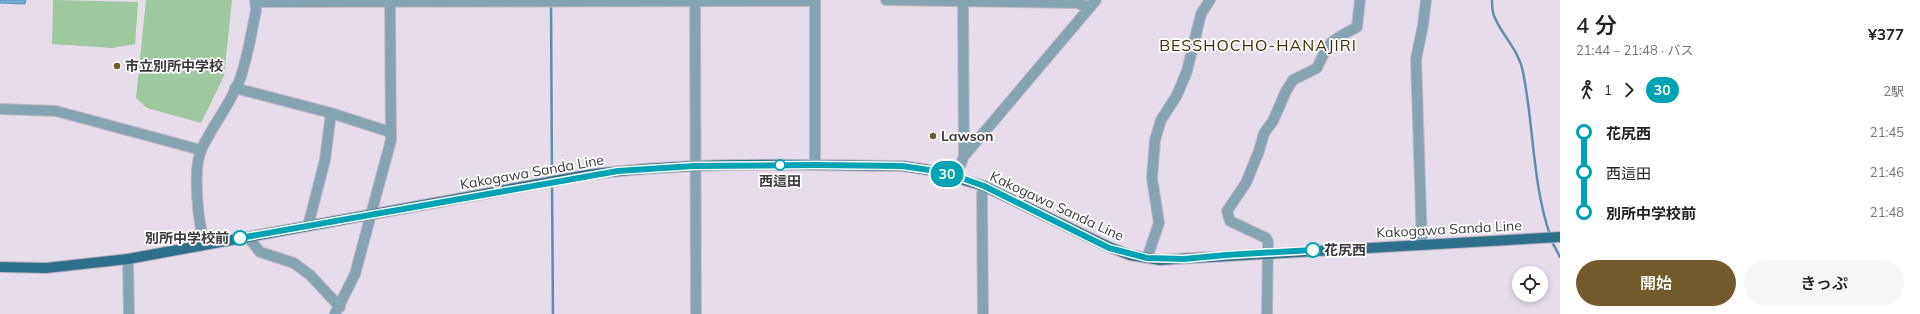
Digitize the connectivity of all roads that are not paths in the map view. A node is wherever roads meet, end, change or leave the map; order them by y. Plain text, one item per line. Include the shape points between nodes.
1 (695, 0) edge
2 (886, 0) edge
3 (1210, 0) edge
4 (1360, 0) edge
5 (1426, 0) edge
6 (256, 1) edge
7 (390, 1) edge
8 (815, 1) edge
9 (962, 1) edge
10 (1093, 3) edge
11 (235, 88) junction
12 (0, 108) edge
13 (331, 113) junction
14 (390, 132) junction
15 (201, 150) junction
16 (964, 156) junction
17 (815, 165) junction
18 (694, 166) junction
19 (956, 176) junction
20 (984, 186) junction
21 (370, 215) junction
22 (308, 226) junction
23 (1560, 236) edge
24 (248, 237) junction
25 (205, 244) junction
26 (1422, 245) junction
27 (1268, 252) junction
28 (1147, 258) junction
29 (128, 259) junction
30 (0, 267) edge
31 (337, 310) edge
32 (129, 314) edge
33 (696, 314) edge
34 (983, 314) edge
35 (1267, 314) edge

1 - 7 street
1 - 8 street
1 - 18 street
2 - 9 street
3 - 28 street via 1201,14 1187,71 1177,95 1161,120 1155,140 1152,178 1158,223
4 - 27 street via 1357,27 1333,40 1326,47 1317,68 1293,80 1286,91 1273,121 1264,133 1246,183 1227,211 1230,221 1266,238
5 - 26 street via 1416,58
6 - 7 street
6 - 11 street via 256,11 240,78
7 - 14 street
8 - 17 street
9 - 10 street
9 - 16 street
10 - 16 street
11 - 13 street
11 - 15 street
12 - 15 street via 56,111
13 - 14 street
13 - 22 street via 325,160
14 - 21 street
15 - 25 street via 197,170 198,205 200,230
16 - 19 street
17 - 18 main road, Kakogawa Sanda Line
17 - 19 main road, Kakogawa Sanda Line via 902,166
18 - 21 main road, Kakogawa Sanda Line via 646,168 587,175
18 - 33 street
19 - 20 main road, Kakogawa Sanda Line
20 - 28 main road, Kakogawa Sanda Line via 1109,248
20 - 34 street
21 - 22 main road, Kakogawa Sanda Line
21 - 31 street via 355,274
22 - 24 main road, Kakogawa Sanda Line
23 - 26 main road, Kakogawa Sanda Line
24 - 25 main road, Kakogawa Sanda Line
24 - 31 street via 260,252 294,263 310,275
25 - 29 main road, Kakogawa Sanda Line
26 - 27 main road, Kakogawa Sanda Line
27 - 28 main road, Kakogawa Sanda Line via 1184,259
27 - 35 street
29 - 30 main road, Kakogawa Sanda Line via 46,268
29 - 32 street

